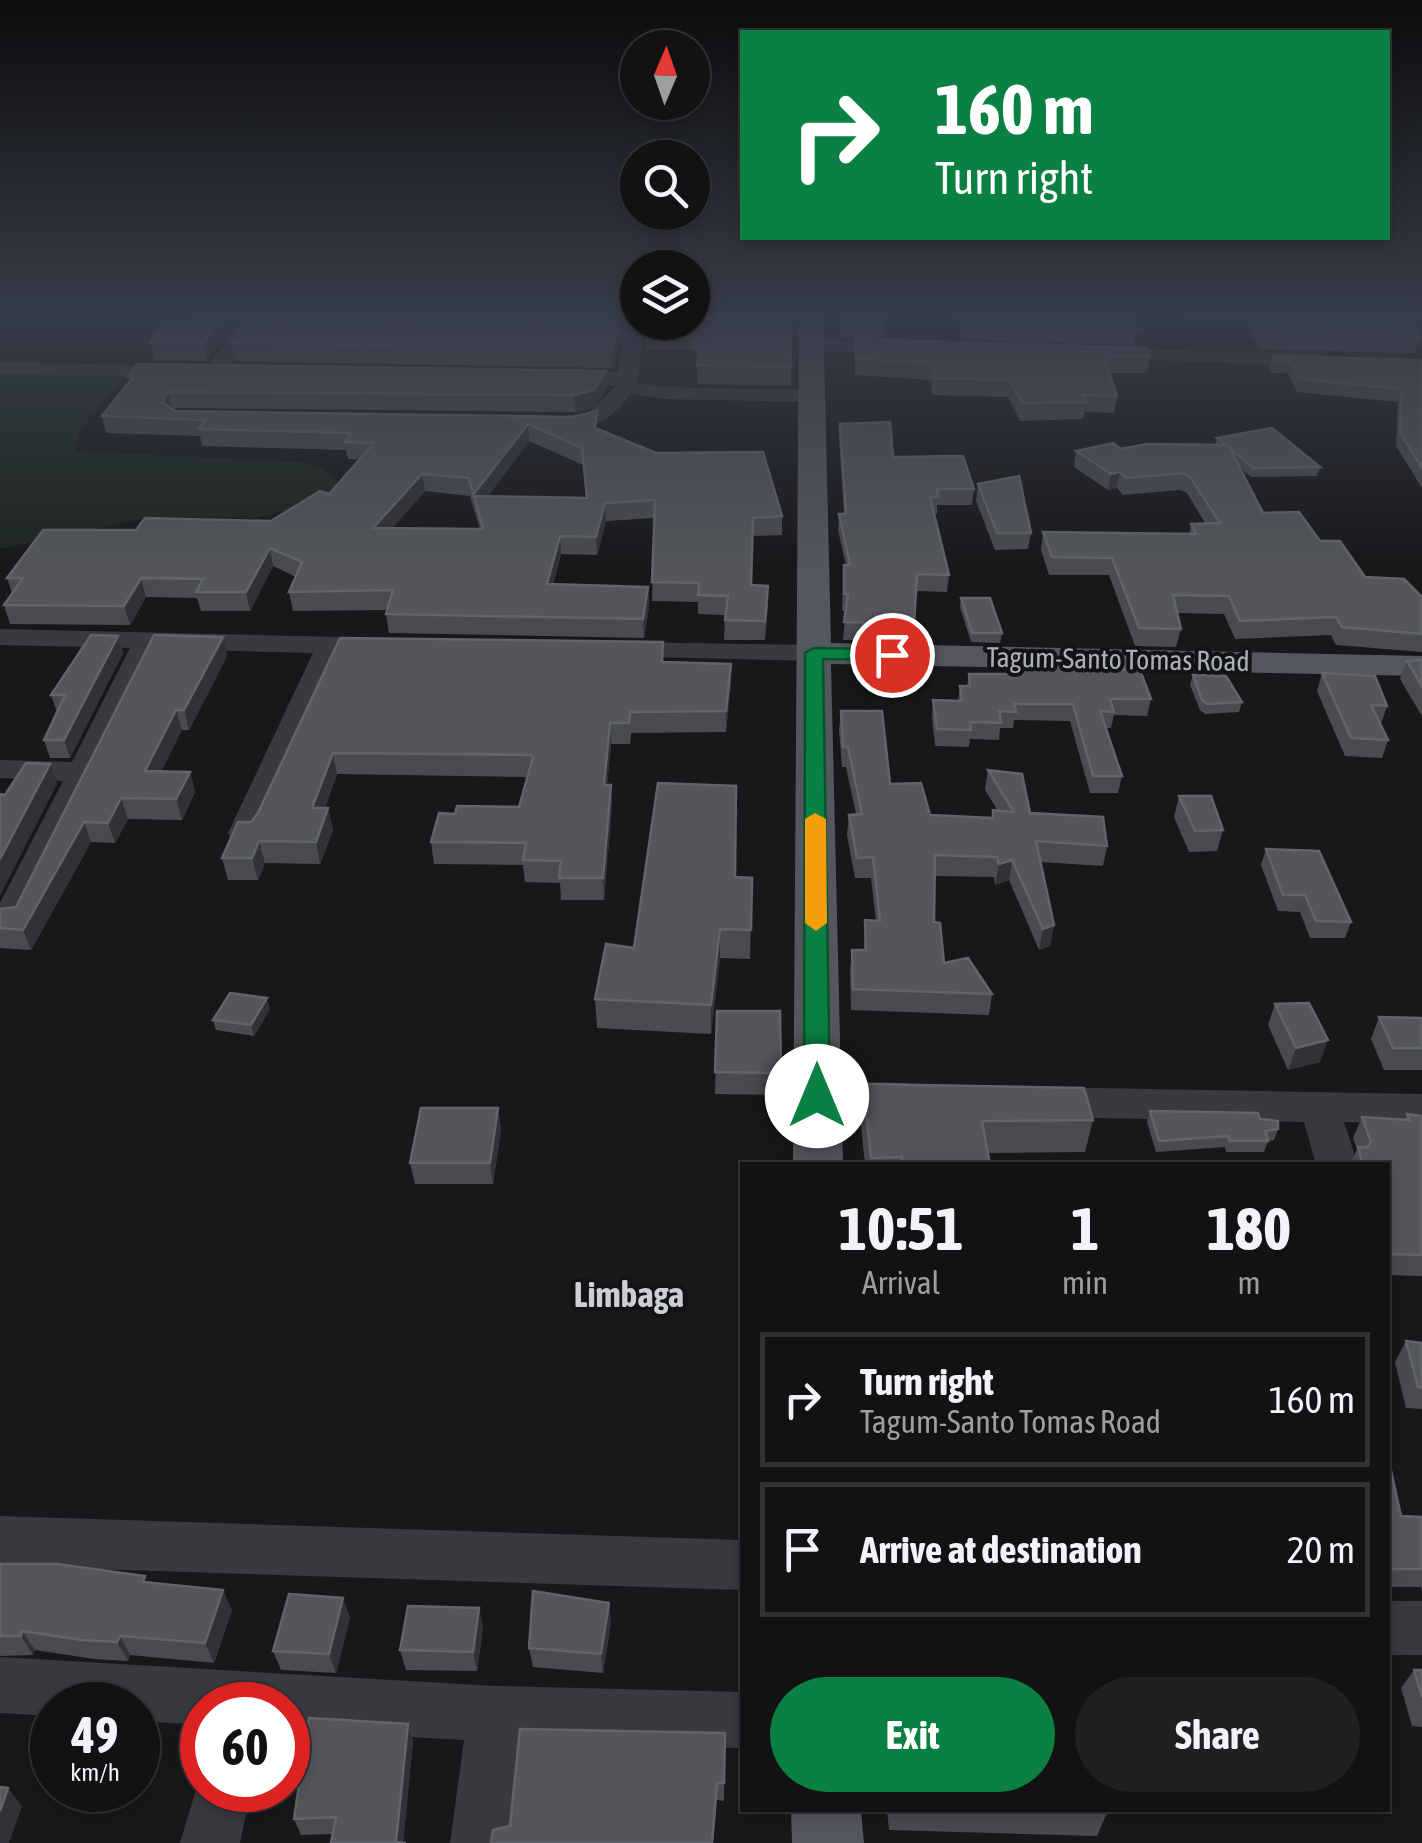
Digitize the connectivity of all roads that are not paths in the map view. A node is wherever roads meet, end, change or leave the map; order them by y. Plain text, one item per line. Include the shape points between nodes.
1 (617, 397) edge
2 (812, 397) edge
3 (522, 422) edge
4 (0, 637) edge
5 (148, 640) junction
6 (331, 645) junction
7 (406, 646) edge
8 (590, 649) edge
9 (814, 653) junction
10 (1422, 666) edge
11 (0, 769) edge
12 (82, 772) junction
13 (244, 833) edge
14 (11, 916) edge
15 (817, 1096) junction
16 (952, 1099) edge
17 (1010, 1101) edge
18 (1320, 1109) junction
19 (1422, 1109) edge
20 (818, 1162) edge
21 (1336, 1162) edge
22 (0, 1541) edge
23 (740, 1565) edge
24 (1390, 1628) edge
25 (1422, 1628) edge
26 (0, 1685) edge
27 (180, 1698) edge
28 (310, 1705) edge
29 (495, 1714) junction
30 (740, 1720) edge
31 (217, 1812) edge
32 (826, 1812) edge
33 (210, 1843) edge
34 (480, 1843) edge
35 (828, 1843) edge

1 - 3 street via 591,420
2 - 9 main road
4 - 5 street
5 - 6 street
5 - 12 street
6 - 7 street
6 - 13 street
8 - 9 street
9 - 10 main road, Tagum-Santo Tomas Road
9 - 15 main road
11 - 12 street
12 - 14 street
15 - 16 street
15 - 20 main road
17 - 18 street
18 - 19 street
18 - 21 street
22 - 23 street
24 - 25 street
26 - 27 street
28 - 29 street
29 - 30 street
29 - 34 street
31 - 33 street
32 - 35 main road

